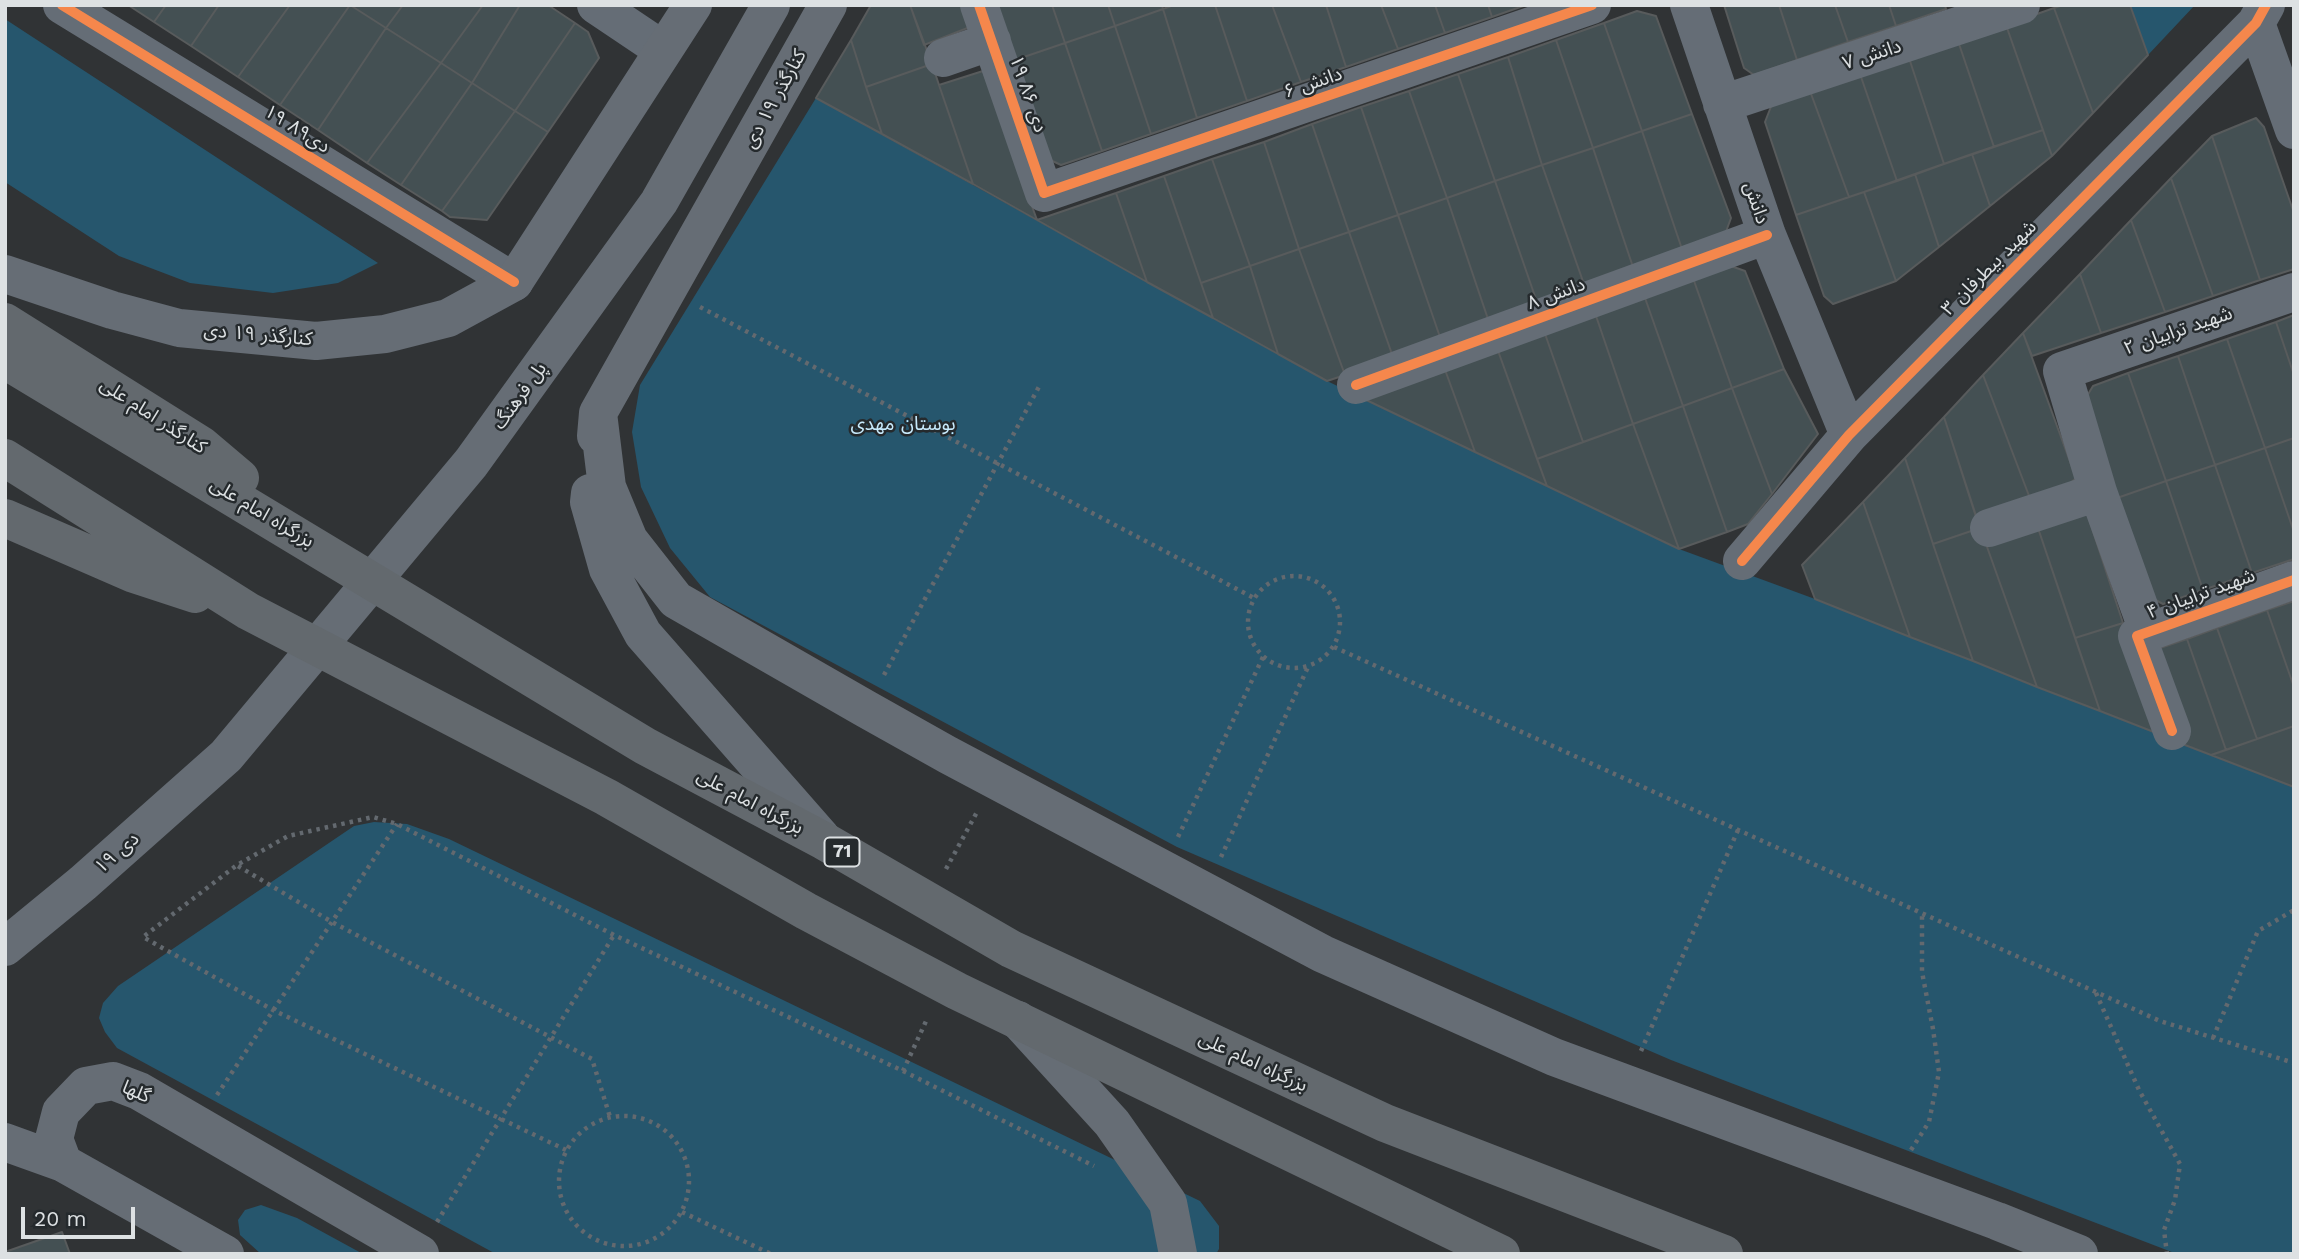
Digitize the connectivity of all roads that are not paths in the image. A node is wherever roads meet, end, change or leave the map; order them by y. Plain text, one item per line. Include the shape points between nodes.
1 (62, 5) edge
2 (596, 5) edge
3 (693, 5) edge
4 (771, 5) edge
5 (828, 5) edge
6 (979, 5) edge
7 (1592, 5) edge
8 (1689, 5) edge
9 (2021, 5) edge
10 (2261, 14) edge
11 (992, 41) junction
12 (663, 50) junction
13 (943, 58) dead end
14 (1722, 104) junction
15 (2294, 130) edge
16 (1044, 193) joint
17 (1767, 235) junction
18 (5, 274) edge
19 (514, 282) junction
20 (2294, 292) edge
21 (5, 322) edge
22 (5, 360) edge
23 (1356, 386) dead end
24 (598, 413) junction
25 (1849, 435) junction
26 (5, 458) edge
27 (2098, 492) junction
28 (5, 518) edge
29 (1989, 528) dead end
30 (324, 550) junction
31 (1742, 561) dead end
32 (2294, 580) edge
33 (248, 611) junction
34 (2148, 631) junction
35 (2172, 731) dead end
36 (226, 756) joint
37 (824, 841) junction
38 (5, 947) edge
39 (1018, 1020) junction
40 (5, 1142) edge
41 (63, 1163) junction
42 (419, 1253) edge
43 (225, 1254) edge
44 (1178, 1254) edge
45 (1501, 1254) edge
46 (1724, 1254) edge
47 (2079, 1254) edge

1 - 19 street, ۱۹ دی۸۹
2 - 12 street
3 - 12 main road, کنارگذر ۱۹ دی
4 - 36 main road, پل فرهنگ via 659,202 471,463
5 - 24 main road, کنارگذر ۱۹ دی
6 - 11 street, ۱۹ دی ۸۶
7 - 16 street, ۶ دانش
8 - 14 street, دانش
9 - 14 street, دانش ۷
10 - 15 street
10 - 25 street, شهید بیطرفان ۳
11 - 13 street
11 - 16 street, ۱۹ دی ۸۶
12 - 19 main road, کنارگذر ۱۹ دی
14 - 17 street, دانش
17 - 23 street, دانش ۸
17 - 25 street, دانش
18 - 19 main road, کنارگذر ۱۹ دی via 178,328 316,341 386,334 448,318
20 - 27 street, شهید ترابیان ۲ via 2062,371
21 - 30 highway, کنارگذر امام علی via 201,445
22 - 30 highway, بزرگراه امام علی / 71
24 - 37 main road via 589,502 608,569 643,634
24 - 47 main road via 607,487 629,540 676,600 866,709 1323,954 1553,1057
25 - 31 street, شهید بیطرفان ۳
26 - 33 highway
27 - 29 street
27 - 34 street
28 - 33 highway via 134,574
30 - 37 highway, بزرگراه امام علی / 71 via 645,746
32 - 34 street, شهید ترابیان ۴
33 - 39 highway via 606,797 806,911
34 - 35 street, شهید ترابیان ۴ via 2137,636
36 - 38 main road, ۱۹ دی
37 - 46 highway, بزرگراه امام علی / 71 via 1011,948 1385,1123
39 - 44 main road via 1112,1123 1168,1203
39 - 45 highway
40 - 41 main road
41 - 42 main road, گلها via 54,1139 61,1112 86,1086 113,1082 139,1091
41 - 43 main road

